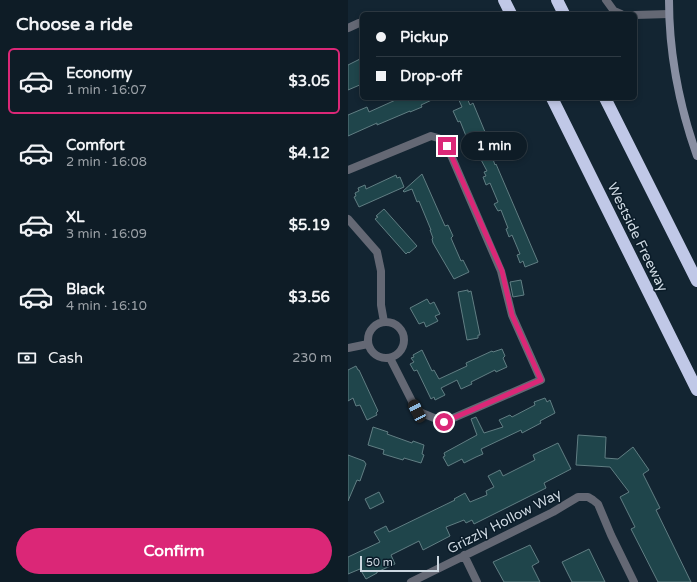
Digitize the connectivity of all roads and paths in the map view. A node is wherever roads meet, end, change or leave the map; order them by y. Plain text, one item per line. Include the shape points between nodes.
1 (504, 0) edge
2 (556, 0) edge
3 (606, 0) edge
4 (669, 0) edge
5 (510, 12) edge
6 (563, 12) edge
7 (616, 12) edge
8 (669, 14) junction
9 (637, 15) edge
10 (359, 23) dead end
11 (348, 28) edge
12 (553, 100) edge
13 (606, 100) edge
14 (697, 156) edge
15 (348, 170) edge
16 (348, 219) edge
17 (697, 282) edge
18 (384, 322) junction
19 (368, 344) junction
20 (348, 348) edge
21 (390, 358) junction
22 (697, 390) edge
23 (464, 556) junction
24 (411, 582) edge
25 (477, 582) edge
26 (634, 582) edge

1 - 5 highway
2 - 6 highway
3 - 7 street
4 - 8 street
8 - 9 street
8 - 14 street via 676,84
10 - 11 street
12 - 22 highway, Westside Freeway
13 - 17 highway
15 - 21 street via 431,136 438,138 447,146 502,271 512,315 541,380 444,422 417,411
16 - 18 street via 377,252 381,271
18 - 19 street via 369,332
18 - 21 street via 400,329 404,340 400,351
19 - 20 street
19 - 21 street via 374,354
23 - 24 street, Grizzly Hollow Way
23 - 25 street
23 - 26 street, Grizzly Hollow Way via 578,497 588,497 598,504

